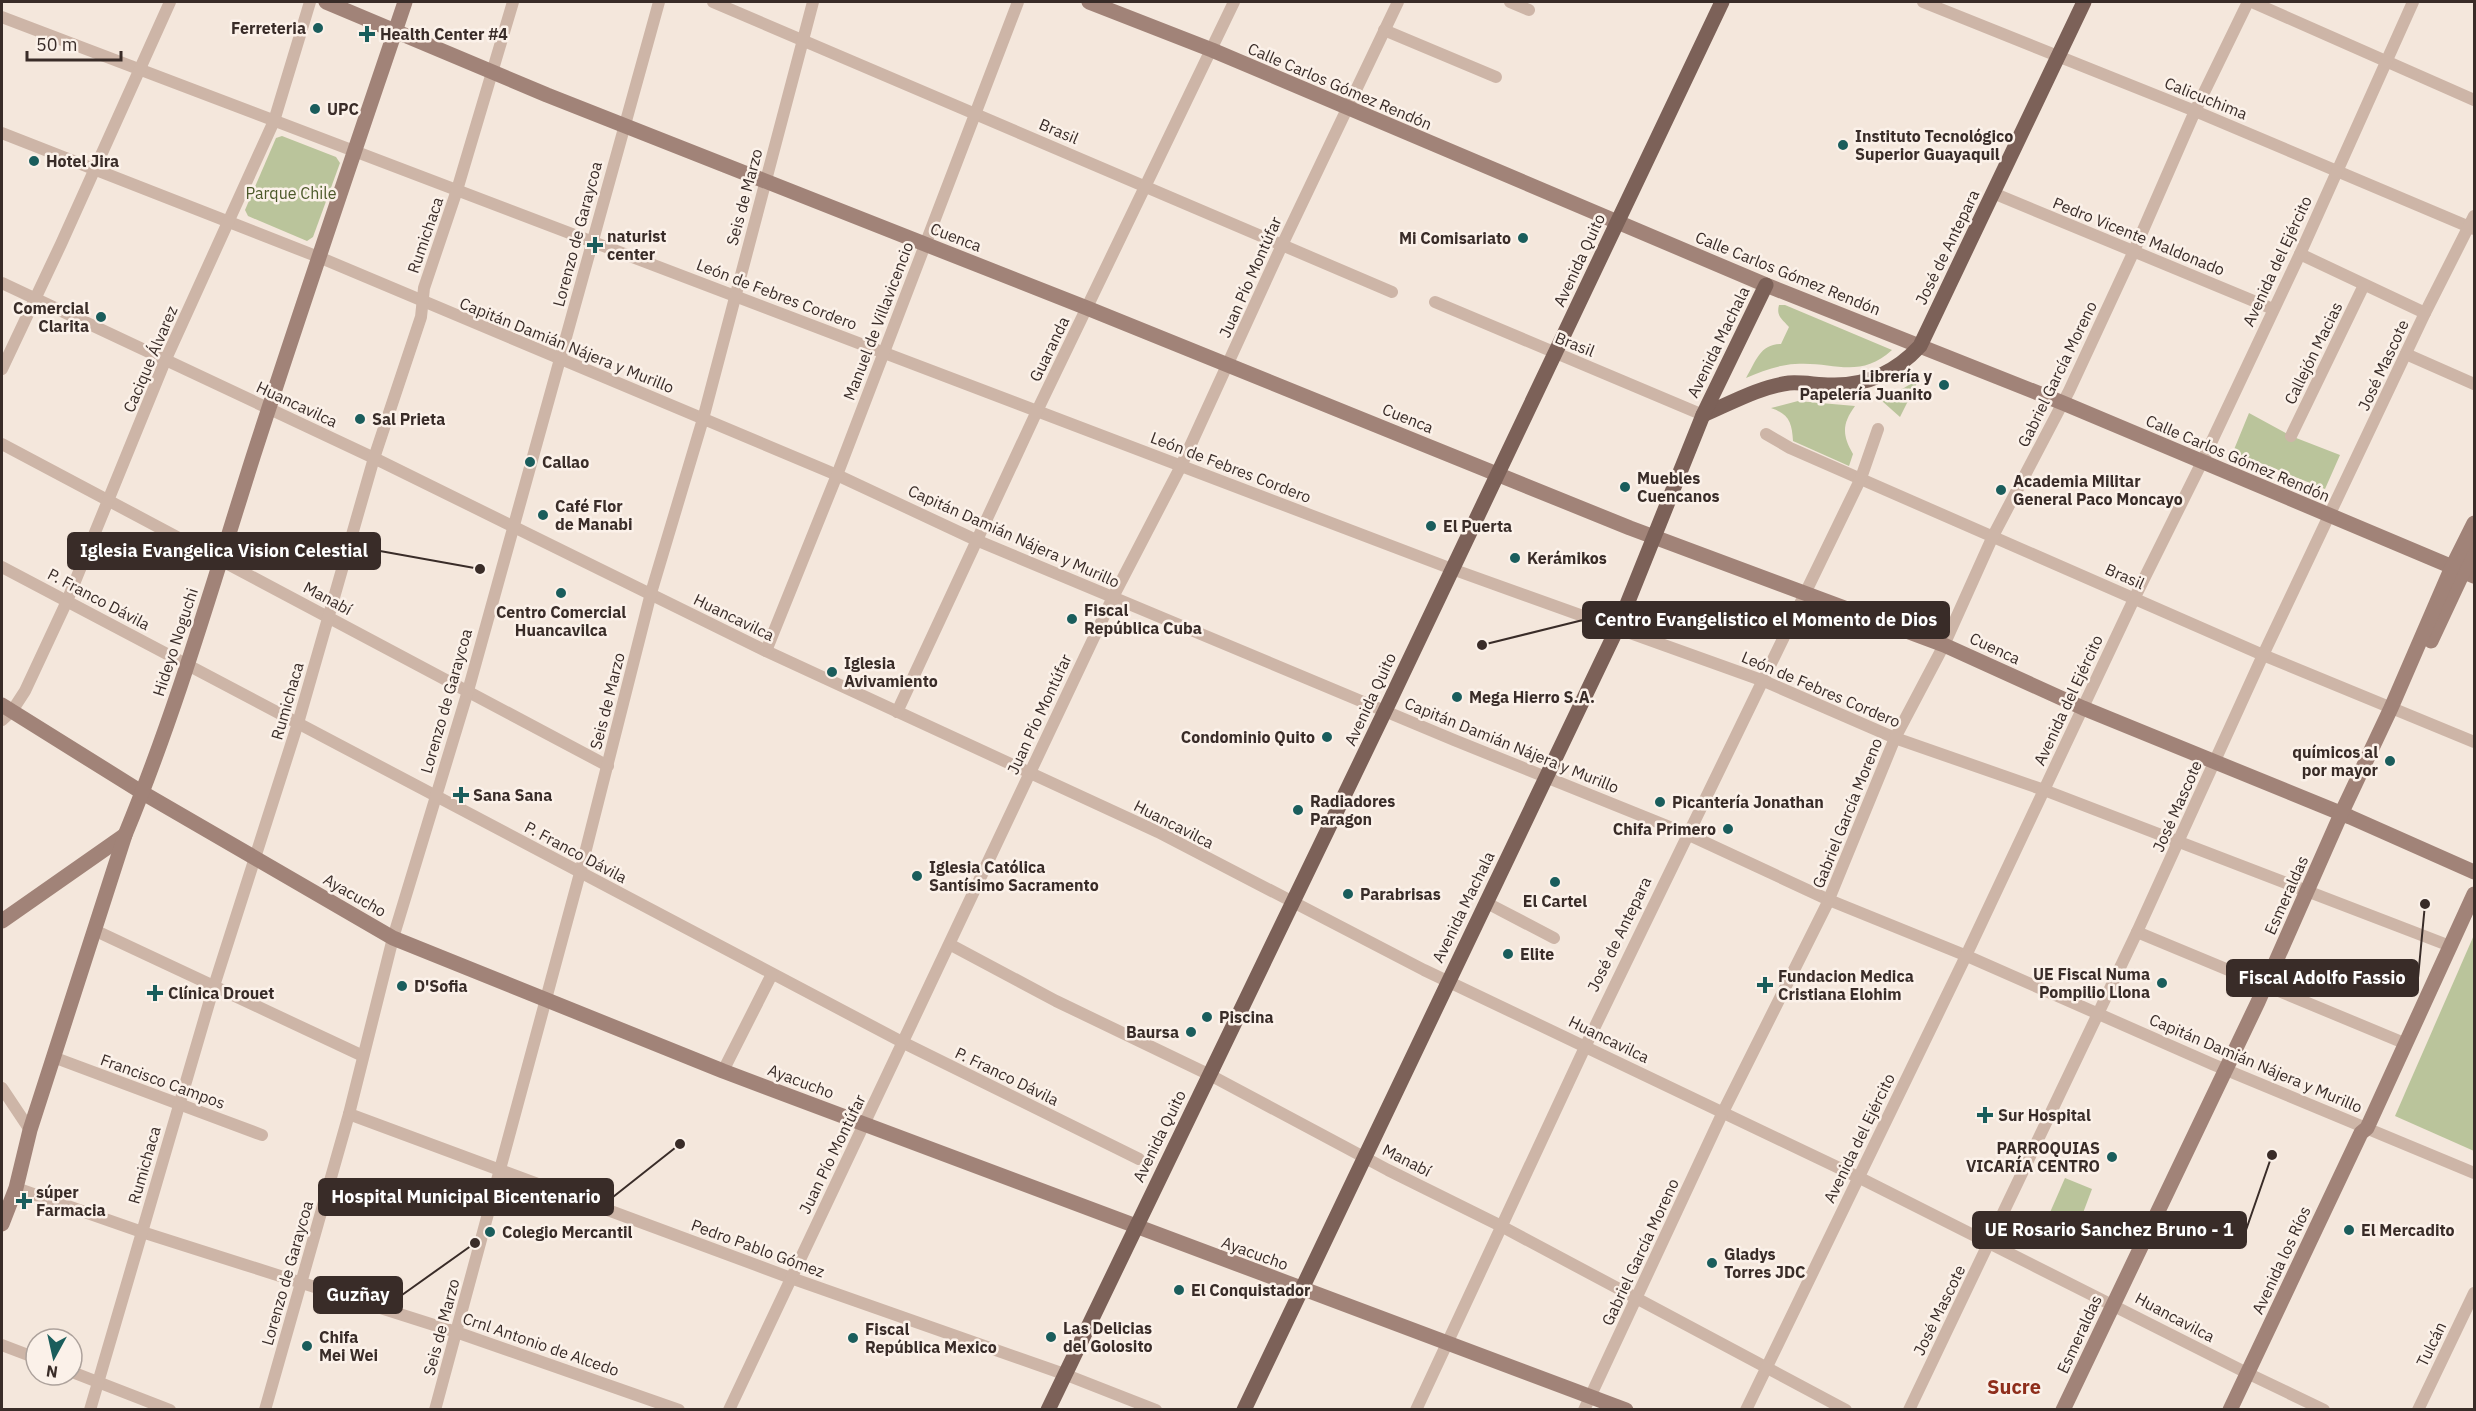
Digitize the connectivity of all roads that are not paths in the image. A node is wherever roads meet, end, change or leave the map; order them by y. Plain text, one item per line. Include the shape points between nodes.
1 (170, 2) edge
2 (310, 2) edge
3 (326, 2) edge
4 (405, 2) edge
5 (513, 2) edge
6 (659, 2) edge
7 (713, 2) edge
8 (813, 2) edge
9 (1018, 2) edge
10 (1089, 2) edge
11 (1234, 2) edge
12 (1398, 2) edge
13 (1510, 2) edge
14 (1722, 2) edge
15 (1923, 2) edge
16 (2085, 2) edge
17 (2250, 2) edge
18 (2413, 2) edge
19 (1529, 10) dead end
20 (2, 17) edge
21 (395, 30) junction
22 (1384, 30) junction
23 (803, 40) junction
24 (1212, 50) junction
25 (2058, 57) junction
26 (2385, 59) junction
27 (140, 69) junction
28 (491, 71) junction
29 (1496, 77) dead end
30 (2475, 100) edge
31 (1348, 108) junction
32 (2195, 111) junction
33 (975, 113) junction
34 (274, 121) junction
35 (624, 124) junction
36 (2, 133) edge
37 (355, 152) junction
38 (93, 170) junction
39 (2336, 171) junction
40 (766, 180) junction
41 (1145, 185) junction
42 (457, 190) junction
43 (1993, 194) junction
44 (230, 222) junction
45 (1616, 222) junction
46 (2473, 224) edge
47 (592, 242) junction
48 (1283, 243) junction
49 (924, 244) junction
50 (2133, 253) junction
51 (2300, 254) junction
52 (321, 258) junction
53 (2, 283) edge
54 (1766, 285) junction
55 (2364, 285) junction
56 (1392, 292) dead end
57 (734, 296) junction
58 (35, 298) junction
59 (1435, 302) dead end
60 (423, 303) junction
61 (1087, 308) junction
62 (2273, 309) junction
63 (2425, 313) junction
64 (1920, 346) junction
65 (882, 352) junction
66 (1553, 354) junction
67 (2406, 354) junction
68 (561, 359) junction
69 (165, 361) junction
70 (1229, 365) junction
71 (2, 369) edge
72 (2475, 384) edge
73 (2063, 403) junction
74 (268, 409) junction
75 (1037, 411) junction
76 (1703, 415) junction
77 (703, 419) junction
78 (1878, 429) dead end
79 (1766, 434) dead end
80 (2291, 436) dead end
81 (2, 444) edge
82 (374, 458) junction
83 (2202, 462) junction
84 (1181, 466) junction
85 (1497, 473) junction
86 (837, 475) junction
87 (1861, 478) junction
88 (110, 501) junction
89 (2329, 517) junction
90 (2475, 523) edge
91 (512, 528) junction
92 (1993, 536) junction
93 (1653, 537) junction
94 (976, 540) junction
95 (2475, 549) edge
96 (220, 560) junction
97 (2, 567) edge
98 (1452, 569) junction
99 (2463, 572) edge
100 (651, 593) junction
101 (1806, 594) junction
102 (1113, 597) junction
103 (2134, 598) junction
104 (67, 601) junction
105 (328, 617) junction
106 (1617, 629) junction
107 (1944, 645) junction
108 (766, 651) junction
109 (2263, 655) junction
110 (187, 665) junction
111 (1764, 681) junction
112 (468, 691) junction
113 (2082, 708) junction
114 (2396, 710) junction
115 (1385, 711) junction
116 (5, 712) edge
117 (897, 712) junction
118 (298, 723) junction
119 (1895, 738) junction
120 (2475, 742) edge
121 (2215, 763) junction
122 (608, 766) junction
123 (1029, 774) junction
124 (1545, 778) junction
125 (2044, 790) junction
126 (143, 793) junction
127 (436, 797) junction
128 (2345, 815) junction
129 (1687, 834) junction
130 (125, 835) junction
131 (2179, 842) junction
132 (256, 859) junction
133 (2475, 872) edge
134 (580, 873) junction
135 (2312, 893) junction
136 (2475, 894) edge
137 (1829, 900) junction
138 (1485, 902) junction
139 (1292, 904) junction
140 (2, 921) edge
141 (94, 930) junction
142 (2137, 932) junction
143 (393, 938) junction
144 (1554, 938) dead end
145 (951, 945) junction
146 (2450, 946) junction
147 (1967, 956) junction
148 (772, 974) junction
149 (1447, 981) junction
150 (214, 986) junction
151 (2269, 988) junction
152 (545, 1000) junction
153 (2097, 1012) junction
154 (904, 1043) junction
155 (2404, 1043) junction
156 (1586, 1046) junction
157 (363, 1056) junction
158 (53, 1057) junction
159 (2229, 1070) junction
160 (723, 1071) junction
161 (1210, 1075) junction
162 (2, 1088) edge
163 (178, 1104) junction
164 (1723, 1112) junction
165 (349, 1114) junction
166 (865, 1125) junction
167 (2367, 1128) junction
168 (30, 1130) junction
169 (262, 1135) dead end
170 (1364, 1156) junction
171 (1139, 1159) dead end
172 (501, 1170) junction
173 (2475, 1173) edge
174 (1858, 1177) junction
175 (16, 1188) junction
176 (2, 1224) edge
177 (1501, 1226) junction
178 (1135, 1227) junction
179 (142, 1232) junction
180 (1990, 1243) junction
181 (790, 1278) junction
182 (302, 1282) junction
183 (1303, 1290) junction
184 (2475, 1293) edge
185 (1636, 1298) junction
186 (2117, 1305) junction
187 (456, 1332) junction
188 (1447, 1342) junction
189 (2, 1345) edge
190 (24, 1353) edge
191 (1766, 1367) junction
192 (1064, 1374) junction
193 (84, 1376) edge
194 (2252, 1376) junction
195 (99, 1382) junction
196 (1587, 1403) edge
197 (90, 1410) edge
198 (170, 1410) edge
199 (265, 1410) edge
200 (435, 1410) edge
201 (679, 1410) edge
202 (729, 1410) edge
203 (1048, 1410) edge
204 (1156, 1410) edge
205 (1244, 1410) edge
206 (1416, 1410) edge
207 (1626, 1410) edge
208 (1746, 1410) edge
209 (1846, 1410) edge
210 (1908, 1410) edge
211 (2063, 1410) edge
212 (2073, 1410) edge
213 (2230, 1410) edge
214 (2241, 1410) edge
215 (2324, 1410) edge
216 (2418, 1410) edge

1 - 27 street
2 - 34 street, Cacique Álvarez
3 - 21 main road, Cuenca
4 - 21 main road, Hideyo Noguchi
5 - 28 street, Rumichaca
6 - 35 street, Lorenzo de Garaycoa
7 - 23 street, Brasil
8 - 23 street, Seis de Marzo
9 - 33 street, Manuel de Villavicencio
10 - 24 main road, Calle Carlos Gómez Rendón
11 - 24 street, Guaranda
12 - 22 street, Juan Pío Montúfar
13 - 19 street
14 - 45 main road, Avenida Quito
15 - 25 street, Calicuchima
16 - 25 main road, José de Antepara
17 - 26 street
17 - 32 street, Gabriel García Moreno
18 - 26 street, Avenida del Ejército
20 - 27 street, León de Febres Cordero
21 - 28 main road, Cuenca
21 - 37 main road, Hideyo Noguchi
22 - 29 street
22 - 31 street, Juan Pío Montúfar
23 - 33 street, Brasil
23 - 40 street, Seis de Marzo
24 - 31 main road, Calle Carlos Gómez Rendón
24 - 41 street, Guaranda
25 - 32 street, Calicuchima
25 - 43 main road, José de Antepara
26 - 30 street
26 - 39 street, Avenida del Ejército
27 - 34 street, León de Febres Cordero
27 - 38 street
28 - 35 main road, Cuenca
28 - 42 street, Rumichaca
31 - 45 main road, Calle Carlos Gómez Rendón
31 - 48 street, Juan Pío Montúfar
32 - 39 street, Calicuchima
32 - 50 street, Gabriel García Moreno
33 - 41 street, Brasil
33 - 49 street, Manuel de Villavicencio
34 - 37 street, León de Febres Cordero
34 - 44 street, Cacique Álvarez
35 - 40 main road, Cuenca
35 - 47 street, Lorenzo de Garaycoa
36 - 38 street, Capitán Damián Nájera y Murillo
37 - 42 street, León de Febres Cordero
37 - 52 main road, Hideyo Noguchi
38 - 44 street, Capitán Damián Nájera y Murillo
38 - 58 street
39 - 46 street, Calicuchima
39 - 51 street, Avenida del Ejército
40 - 49 main road, Cuenca
40 - 57 street, Seis de Marzo
41 - 48 street, Brasil
41 - 61 street, Guaranda
42 - 47 street, León de Febres Cordero
42 - 60 street, Rumichaca via 424,288
43 - 50 street, Pedro Vicente Maldonado
43 - 64 main road, José de Antepara
44 - 52 street, Capitán Damián Nájera y Murillo
44 - 69 street, Cacique Álvarez
45 - 54 main road, Calle Carlos Gómez Rendón
45 - 66 main road, Avenida Quito
46 - 63 street, José Mascote
47 - 57 street, León de Febres Cordero
47 - 68 street, Lorenzo de Garaycoa
48 - 56 street, Brasil
48 - 70 street, Juan Pío Montúfar
49 - 61 main road, Cuenca
49 - 65 street, Manuel de Villavicencio
50 - 62 street, Pedro Vicente Maldonado
50 - 73 street, Gabriel García Moreno
51 - 55 street
51 - 62 street, Avenida del Ejército
52 - 60 street, Capitán Damián Nájera y Murillo
52 - 74 main road, Hideyo Noguchi
53 - 58 street, Huancavilca
54 - 64 main road, Calle Carlos Gómez Rendón
54 - 76 main road, Avenida Machala
55 - 63 street
55 - 80 street, Callejón Macias
57 - 65 street, León de Febres Cordero
57 - 77 street, Seis de Marzo
58 - 69 street, Huancavilca
58 - 71 street
59 - 66 street, Brasil
60 - 68 street, Capitán Damián Nájera y Murillo
60 - 82 street, Rumichaca
61 - 70 main road, Cuenca
61 - 75 street, Guaranda
62 - 83 street, Avenida del Ejército
63 - 67 street, José Mascote
64 - 73 main road, Calle Carlos Gómez Rendón
64 - 76 main road, Avenida Machala via 1907,360 1872,379 1853,384 1791,383 1770,387
65 - 75 street, León de Febres Cordero
65 - 86 street, Manuel de Villavicencio
66 - 76 street, Brasil
66 - 85 main road, Avenida Quito
67 - 72 street
67 - 89 street, José Mascote
68 - 77 street, Capitán Damián Nájera y Murillo
68 - 91 street, Lorenzo de Garaycoa
69 - 74 street, Huancavilca
69 - 88 street, Cacique Álvarez
70 - 84 street, Juan Pío Montúfar
70 - 85 main road, Cuenca
73 - 83 main road, Calle Carlos Gómez Rendón
73 - 92 street, Gabriel García Moreno
74 - 82 street, Huancavilca
74 - 96 main road, Hideyo Noguchi
75 - 84 street, León de Febres Cordero
75 - 94 street, Guaranda
76 - 93 main road, Avenida Machala
77 - 86 street, Capitán Damián Nájera y Murillo
77 - 100 street, Seis de Marzo
78 - 87 street, José de Antepara
79 - 87 street, Brasil
81 - 88 street, Manabí
82 - 91 street, Huancavilca
82 - 105 street, Rumichaca
83 - 89 main road, Calle Carlos Gómez Rendón
83 - 103 street, Avenida del Ejército
84 - 98 street, León de Febres Cordero
84 - 102 street, Juan Pío Montúfar
85 - 93 main road, Cuenca
85 - 98 main road, Avenida Quito
86 - 94 street, Capitán Damián Nájera y Murillo
86 - 108 street, Manuel de Villavicencio
87 - 92 street, Brasil
87 - 101 street, José de Antepara
88 - 96 street, Manabí
88 - 104 street, Cacique Álvarez
89 - 99 main road, Calle Carlos Gómez Rendón
89 - 109 street, José Mascote
90 - 99 main road, Esmeraldas
91 - 100 street, Huancavilca
91 - 112 street, Lorenzo de Garaycoa
92 - 103 street, Brasil
92 - 107 street, Gabriel García Moreno
93 - 101 main road, Cuenca
93 - 106 main road, Avenida Machala
94 - 102 street, Capitán Damián Nájera y Murillo
94 - 117 street, Guaranda
95 - 99 main road, Esmeraldas
96 - 105 street, Manabí
96 - 110 main road, Hideyo Noguchi
97 - 104 street, P. Franco Dávila
98 - 106 street, León de Febres Cordero
98 - 115 main road, Avenida Quito
99 - 114 main road, Esmeraldas
100 - 108 street, Huancavilca
100 - 122 street, Seis de Marzo
101 - 107 main road, Cuenca
101 - 111 street, José de Antepara
102 - 115 street, Capitán Damián Nájera y Murillo
102 - 123 street, Juan Pío Montúfar
103 - 109 street, Brasil
103 - 113 street, Avenida del Ejército
104 - 110 street, P. Franco Dávila
104 - 116 street, Cacique Álvarez via 25,691
105 - 112 street, Manabí
105 - 118 street, Rumichaca
106 - 111 street, León de Febres Cordero
106 - 124 main road, Avenida Machala
107 - 113 main road, Cuenca
107 - 119 street, Gabriel García Moreno
108 - 117 street, Huancavilca
109 - 114 street, Brasil
109 - 121 street, José Mascote
110 - 118 street, P. Franco Dávila
110 - 126 main road, Hideyo Noguchi
111 - 119 street, León de Febres Cordero
111 - 129 street, José de Antepara
112 - 122 street, Manabí
112 - 127 street, Lorenzo de Garaycoa
113 - 121 main road, Cuenca
113 - 125 street, Avenida del Ejército
114 - 120 street, Brasil
114 - 128 main road, Esmeraldas
115 - 124 street, Capitán Damián Nájera y Murillo
115 - 139 main road, Avenida Quito
116 - 126 main road, Ayacucho
117 - 123 street, Huancavilca
118 - 127 street, P. Franco Dávila
118 - 132 street, Rumichaca
119 - 125 street, León de Febres Cordero
119 - 137 street, Gabriel García Moreno
121 - 128 main road, Cuenca
121 - 131 street, José Mascote
122 - 134 street, Seis de Marzo
123 - 139 street, Huancavilca via 1158,832
123 - 145 street, Juan Pío Montúfar
124 - 129 street, Capitán Damián Nájera y Murillo
124 - 138 main road, Avenida Machala
125 - 131 street, León de Febres Cordero
125 - 147 street, Avenida del Ejército
126 - 130 main road, Hideyo Noguchi
126 - 132 main road, Ayacucho
127 - 134 street, P. Franco Dávila
127 - 143 street, Lorenzo de Garaycoa
128 - 133 main road, Cuenca
128 - 135 main road, Esmeraldas
129 - 137 street, Capitán Damián Nájera y Murillo
129 - 156 street, José de Antepara
130 - 140 main road
130 - 141 main road, Hideyo Noguchi
131 - 135 street, León de Febres Cordero
131 - 142 street, José Mascote
132 - 143 main road, Ayacucho
132 - 150 street, Rumichaca
134 - 148 street, P. Franco Dávila
134 - 152 street, Seis de Marzo
135 - 146 street, León de Febres Cordero
135 - 151 main road, Esmeraldas
136 - 146 main road, Avenida los Ríos
137 - 147 street, Capitán Damián Nájera y Murillo
137 - 164 street, Gabriel García Moreno
138 - 144 street
138 - 149 main road, Avenida Machala
139 - 149 street, Huancavilca
139 - 161 main road, Avenida Quito
141 - 150 street
141 - 158 main road, Hideyo Noguchi
142 - 151 street
142 - 153 street, José Mascote
143 - 152 main road, Ayacucho
143 - 157 street, Lorenzo de Garaycoa
145 - 154 street, Juan Pío Montúfar
145 - 161 street, Manabí
146 - 155 main road, Avenida los Ríos
147 - 153 street, Capitán Damián Nájera y Murillo
147 - 174 street, Avenida del Ejército
148 - 154 street, P. Franco Dávila
148 - 160 street
149 - 156 street, Huancavilca
149 - 170 main road, Avenida Machala
150 - 157 street
150 - 163 street, Rumichaca
151 - 155 street
151 - 159 main road, Esmeraldas
152 - 160 main road, Ayacucho
152 - 172 street, Seis de Marzo
153 - 159 street, Capitán Damián Nájera y Murillo
153 - 180 street, José Mascote
154 - 166 street, Juan Pío Montúfar
154 - 171 street, P. Franco Dávila
155 - 167 main road, Avenida los Ríos
156 - 164 street, Huancavilca
156 - 177 street, José de Antepara
157 - 165 street, Lorenzo de Garaycoa
158 - 163 street, Francisco Campos
158 - 168 main road, Hideyo Noguchi
159 - 167 street, Capitán Damián Nájera y Murillo
159 - 186 main road, Esmeraldas
160 - 166 main road, Ayacucho
161 - 170 street, Manabí
161 - 178 main road, Avenida Quito
162 - 168 street
163 - 169 street, Francisco Campos
163 - 179 street, Rumichaca
164 - 174 street, Huancavilca
164 - 185 street, Gabriel García Moreno
165 - 172 street, Pedro Pablo Gómez
165 - 182 street, Lorenzo de Garaycoa
166 - 178 main road, Ayacucho
166 - 181 street, Juan Pío Montúfar
167 - 173 street, Capitán Damián Nájera y Murillo
167 - 194 main road, Avenida los Ríos via 2361,1133
168 - 175 main road, Hideyo Noguchi
170 - 177 street, Manabí
170 - 183 main road, Avenida Machala
172 - 181 street, Pedro Pablo Gómez
172 - 187 street, Seis de Marzo
174 - 180 street, Huancavilca
174 - 191 street, Avenida del Ejército
175 - 176 main road, Hideyo Noguchi
175 - 179 street, Crnl Antonio de Alcedo
177 - 185 street, Manabí
177 - 188 street, José de Antepara
178 - 183 main road, Ayacucho
178 - 192 main road, Avenida Quito
179 - 182 street, Crnl Antonio de Alcedo
179 - 195 street, Rumichaca
180 - 186 street, Huancavilca
180 - 210 street, José Mascote
181 - 192 street, Pedro Pablo Gómez
181 - 202 street, Juan Pío Montúfar
182 - 187 street, Crnl Antonio de Alcedo
182 - 199 street, Lorenzo de Garaycoa
183 - 188 main road, Ayacucho
183 - 205 main road, Avenida Machala
184 - 216 street, Tulcán
185 - 191 street, Manabí
185 - 196 street, Gabriel García Moreno
186 - 194 street, Huancavilca
186 - 211 main road, Esmeraldas
186 - 212 main road, Esmeraldas
187 - 200 street, Seis de Marzo
187 - 201 street, Crnl Antonio de Alcedo
188 - 196 main road, Ayacucho
188 - 206 street, José de Antepara
189 - 190 street
191 - 208 street, Avenida del Ejército
191 - 209 street, Manabí
192 - 203 main road, Avenida Quito
192 - 204 street, Pedro Pablo Gómez
193 - 195 street
194 - 213 main road, Avenida los Ríos
194 - 214 main road, Avenida los Ríos
194 - 215 street, Huancavilca
195 - 197 street, Rumichaca
195 - 198 street
196 - 207 main road, Ayacucho

